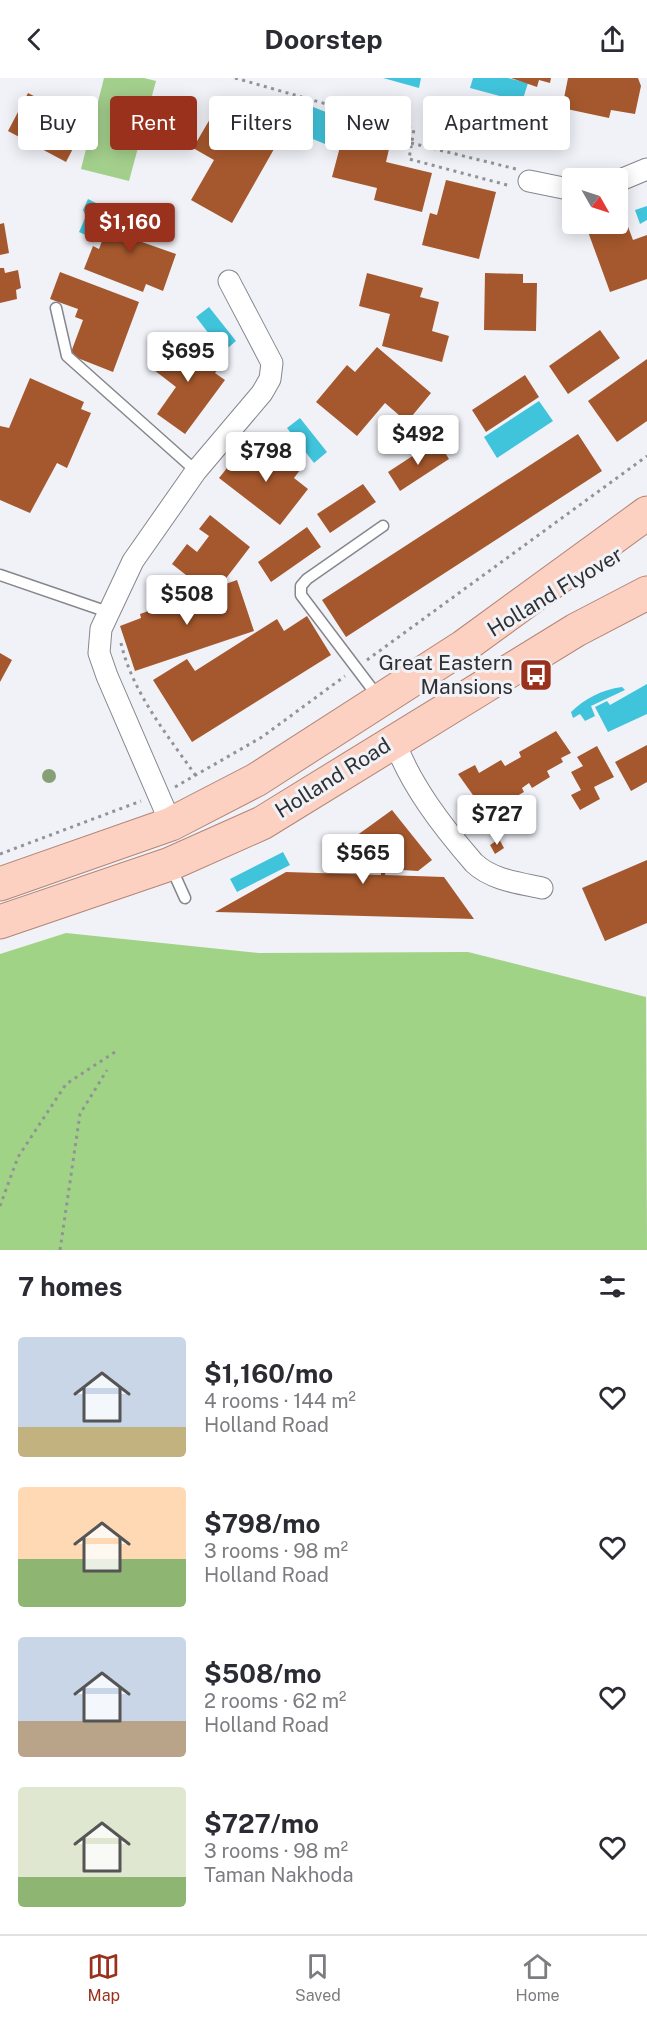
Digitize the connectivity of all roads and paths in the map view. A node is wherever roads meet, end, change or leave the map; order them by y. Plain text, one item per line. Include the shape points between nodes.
1 (235, 78) edge
2 (325, 104) edge
3 (411, 128) edge
4 (411, 143) joint
5 (410, 150) edge
6 (647, 169) edge
7 (628, 177) edge
8 (523, 180) junction
9 (562, 189) edge
10 (229, 281) dead end
11 (56, 308) dead end
12 (647, 456) edge
13 (196, 471) junction
14 (647, 513) edge
15 (383, 526) dead end
16 (647, 537) edge
17 (0, 575) edge
18 (647, 581) edge
19 (647, 593) edge
20 (108, 612) junction
21 (576, 630) junction
22 (120, 640) dead end
23 (463, 647) junction
24 (355, 669) junction
25 (380, 700) junction
26 (394, 740) junction
27 (196, 776) junction
28 (164, 810) junction
29 (0, 854) edge
30 (170, 864) junction
31 (0, 884) edge
32 (542, 888) dead end
33 (185, 898) dead end
34 (0, 922) edge
35 (115, 1052) dead end
36 (107, 1070) dead end
37 (0, 1206) edge
38 (60, 1250) edge

1 - 2 path
3 - 4 path
4 - 8 path
5 - 8 path via 409,159
6 - 7 street
8 - 9 street
10 - 13 street via 272,363 270,379
11 - 13 lane via 67,356
12 - 24 path
13 - 20 street via 133,561
14 - 23 main road, Holland Road
15 - 24 lane via 301,586 301,595
16 - 23 main road, Holland Flyover
17 - 20 lane
18 - 21 main road, Holland Flyover
19 - 21 main road, Holland Road
20 - 28 street via 101,629 99,652
21 - 26 main road, Holland Road
22 - 27 path via 125,661 158,721
23 - 25 main road, Holland Road
24 - 25 lane
24 - 27 path via 262,737
25 - 28 main road, Holland Road via 256,780
26 - 30 main road, Holland Road via 261,823
26 - 32 street via 425,801 474,863 499,878
27 - 28 path
28 - 29 path
28 - 31 main road, Holland Road
30 - 33 lane
30 - 34 main road, Holland Road
35 - 37 path via 66,1084 18,1157
36 - 38 path via 80,1114

